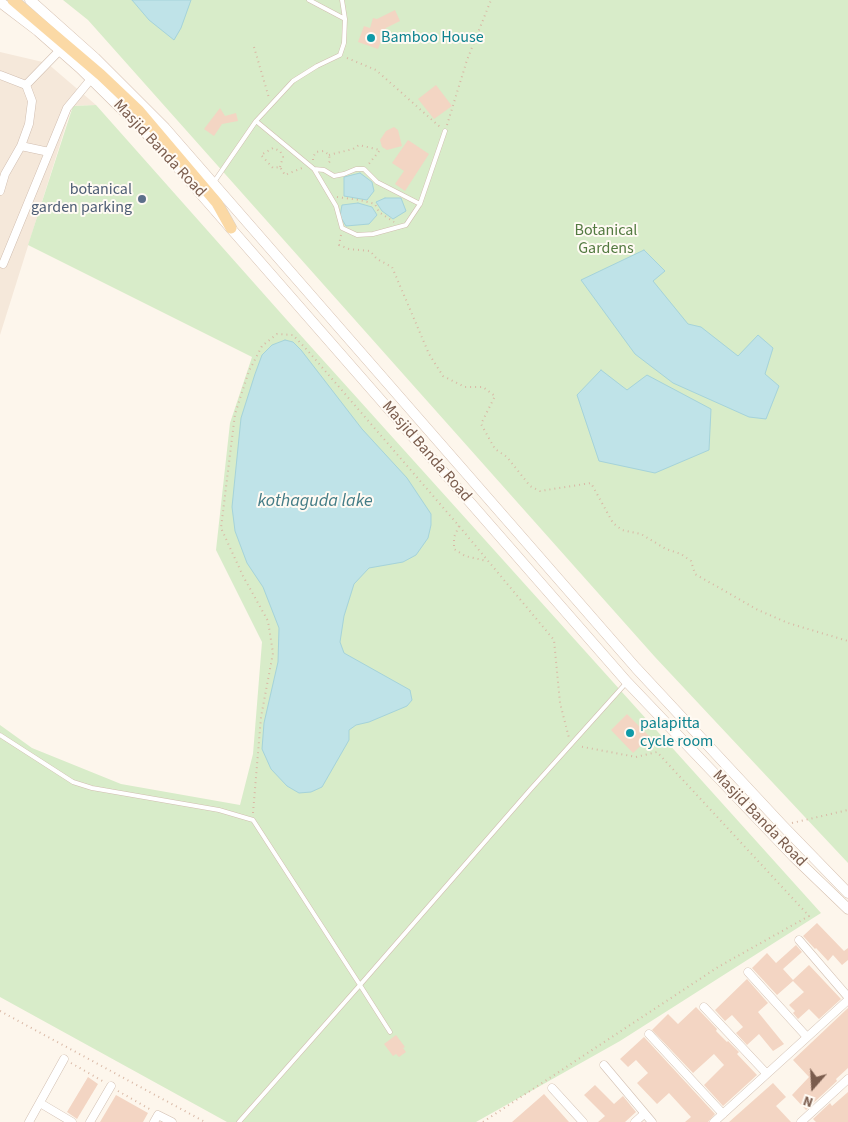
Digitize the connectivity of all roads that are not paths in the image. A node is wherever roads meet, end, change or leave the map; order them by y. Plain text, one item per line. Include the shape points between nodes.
1 (13, 0) edge
2 (30, 0) edge
3 (309, 0) edge
4 (342, 0) edge
5 (0, 2) edge
6 (345, 19) junction
7 (60, 50) junction
8 (0, 75) edge
9 (91, 78) junction
10 (26, 84) junction
11 (256, 121) junction
12 (445, 131) road end
13 (22, 146) junction
14 (49, 152) junction
15 (314, 169) junction
16 (213, 183) junction
17 (0, 191) edge
18 (420, 204) junction
19 (232, 228) junction
20 (3, 264) dead end
21 (627, 682) junction
22 (0, 735) edge
23 (822, 866) junction
24 (813, 875) junction
25 (848, 893) edge
26 (848, 909) edge
27 (799, 940) dead end
28 (748, 972) dead end
29 (360, 985) junction
30 (848, 998) edge
31 (704, 1007) dead end
32 (390, 1032) dead end
33 (649, 1034) dead end
34 (807, 1036) junction
35 (64, 1060) road end
36 (604, 1065) dead end
37 (766, 1073) junction
38 (848, 1079) edge
39 (111, 1086) road end
40 (552, 1088) dead end
41 (40, 1103) junction
42 (644, 1114) junction
43 (723, 1114) junction
44 (156, 1118) edge
45 (805, 1121) edge
46 (29, 1122) edge
47 (72, 1122) edge
48 (90, 1122) edge
49 (172, 1122) edge
50 (239, 1122) edge
51 (584, 1122) edge
52 (635, 1122) edge
53 (652, 1122) edge
54 (714, 1122) edge

1 - 19 main road via 139,111 217,202
2 - 16 main road, Masjid Banda Road via 95,58 165,128
3 - 6 lane
4 - 6 lane
5 - 7 main road, Masjid Banda Road
6 - 11 lane via 340,55 293,81
7 - 9 main road, Masjid Banda Road
7 - 10 street
8 - 10 street
9 - 14 street via 67,108
9 - 19 main road, Masjid Banda Road via 158,145
10 - 13 street via 32,101
11 - 15 lane
11 - 16 lane
12 - 18 lane
13 - 14 street
13 - 17 street via 5,174
14 - 20 street
15 - 18 lane via 334,176 356,169 364,170 377,182
15 - 18 lane via 336,206 342,228 357,234 373,234 406,225
16 - 23 main road, Masjid Banda Road via 636,668
19 - 21 main road, Masjid Banda Road
21 - 24 main road, Masjid Banda Road
21 - 29 lane
22 - 29 lane via 73,782 219,810 253,820
23 - 24 main road
23 - 25 main road, Masjid Banda Road
24 - 26 main road, Masjid Banda Road
27 - 30 street
28 - 34 street
29 - 32 lane
29 - 50 lane
30 - 34 street
31 - 37 street
33 - 43 street
34 - 37 street
35 - 41 street
36 - 42 street
37 - 43 street
38 - 45 street
39 - 48 street
40 - 51 street
41 - 46 street
41 - 47 street
42 - 52 street
42 - 53 street
43 - 54 street
44 - 49 street

